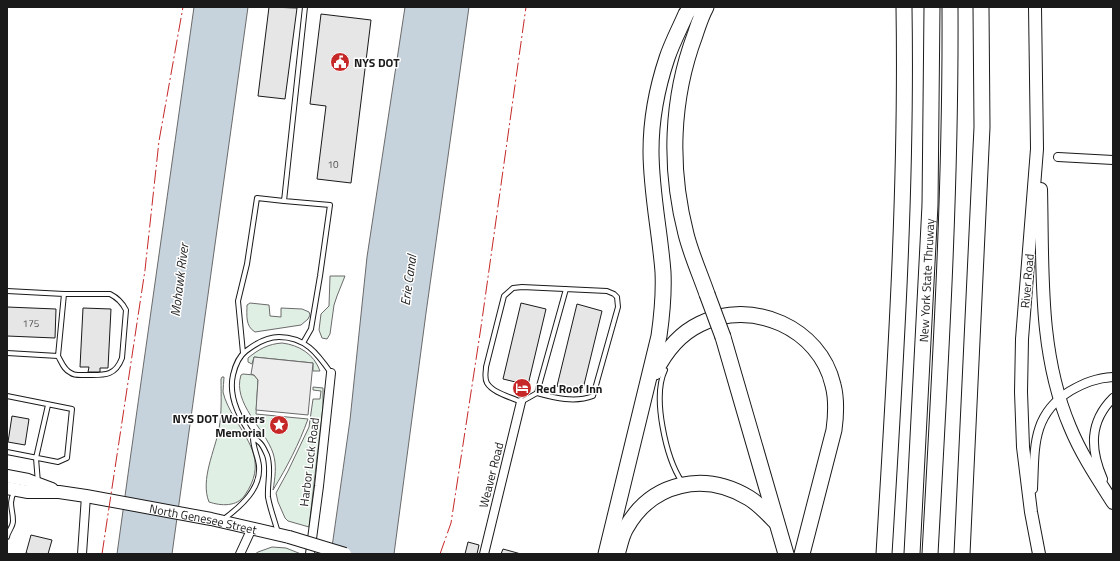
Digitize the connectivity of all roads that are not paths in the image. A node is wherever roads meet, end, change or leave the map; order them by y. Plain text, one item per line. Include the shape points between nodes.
1 (305, 7) edge
2 (691, 7) edge
3 (706, 7) edge
4 (904, 7) edge
5 (932, 7) edge
6 (950, 7) edge
7 (981, 7) edge
8 (1034, 7) edge
9 (1037, 149) junction
10 (1058, 157) dead end
11 (1113, 160) edge
12 (284, 201) junction
13 (566, 289) junction
14 (7, 291) edge
15 (64, 294) junction
16 (687, 332) junction
17 (303, 343) junction
18 (7, 353) edge
19 (243, 353) junction
20 (671, 355) dead end
21 (58, 356) junction
22 (666, 367) dead end
23 (331, 373) joint
24 (1113, 377) edge
25 (537, 393) junction
26 (645, 393) junction
27 (7, 397) edge
28 (1060, 398) junction
29 (1113, 398) edge
30 (521, 402) junction
31 (48, 404) junction
32 (253, 438) junction
33 (7, 452) edge
34 (36, 458) junction
35 (7, 476) edge
36 (38, 484) junction
37 (684, 484) junction
38 (11, 489) edge
39 (59, 492) junction
40 (86, 496) junction
41 (1113, 502) edge
42 (1031, 512) junction
43 (216, 520) junction
44 (777, 524) junction
45 (252, 528) junction
46 (284, 536) junction
47 (7, 537) edge
48 (82, 554) edge
49 (240, 554) edge
50 (310, 554) edge
51 (345, 554) edge
52 (484, 554) edge
53 (606, 554) edge
54 (617, 554) edge
55 (786, 554) edge
56 (802, 554) edge
57 (884, 554) edge
58 (912, 554) edge
59 (930, 554) edge
60 (962, 554) edge
61 (1039, 554) edge

1 - 12 lane
2 - 26 highway via 667,58 653,121 651,152 663,272 663,304 659,336
3 - 44 highway, bridge via 686,58 680,89 676,117 675,161 678,198 686,235 723,337
4 - 57 highway via 901,222
5 - 58 highway, New York State Thruway via 930,205
6 - 59 highway, New York State Thruway via 944,284
7 - 60 highway via 982,127
8 - 9 main road, River Road
9 - 28 main road via 1041,179 1045,330
9 - 42 main road, River Road via 1022,339 1021,384 1023,447
10 - 11 street
12 - 17 lane via 330,205 310,329
12 - 19 lane via 257,198 247,264 238,301
13 - 25 lane
13 - 25 lane via 606,291 618,297 618,306 595,390 593,396 584,399 554,398
13 - 30 lane via 513,288 504,296 485,376 491,388
14 - 15 lane
15 - 21 lane
15 - 21 lane via 110,294 122,303 126,310 122,358 113,372 105,375 72,374 65,369
16 - 20 lane
16 - 26 highway via 664,356
16 - 56 highway via 700,323 722,315 760,316 784,324 804,336 828,370 834,385 834,430
17 - 19 lane via 287,337 274,337 255,344
17 - 23 lane via 315,352
18 - 21 lane
19 - 32 lane via 236,363 231,383 232,398 237,412
22 - 37 lane via 659,394 660,416 672,464
23 - 50 street, Harbor Lock Road
24 - 28 street via 1084,382
25 - 30 lane
26 - 53 highway
27 - 31 lane
28 - 41 main road via 1069,426 1085,459
28 - 42 street via 1048,410 1038,431
29 - 41 street via 1097,421 1094,435 1095,456
30 - 52 street, Weaver Road
31 - 34 lane
31 - 34 lane via 72,410 67,458 58,462
32 - 43 lane via 259,465 252,493 239,507
32 - 46 lane via 260,443 268,456 270,506
33 - 34 lane
34 - 36 lane
35 - 36 main road, North Genesee Street
36 - 39 main road, North Genesee Street
37 - 44 highway via 700,482 733,490 750,498
37 - 54 highway via 653,498 638,510 625,529
38 - 39 main road, North Genesee Street
38 - 47 lane via 13,522
39 - 40 main road, North Genesee Street
40 - 43 main road, North Genesee Street
40 - 48 street
42 - 61 main road, River Road
43 - 45 main road, North Genesee Street
44 - 55 highway
45 - 46 main road, North Genesee Street
45 - 49 street
46 - 51 main road, North Genesee Street, bridge

